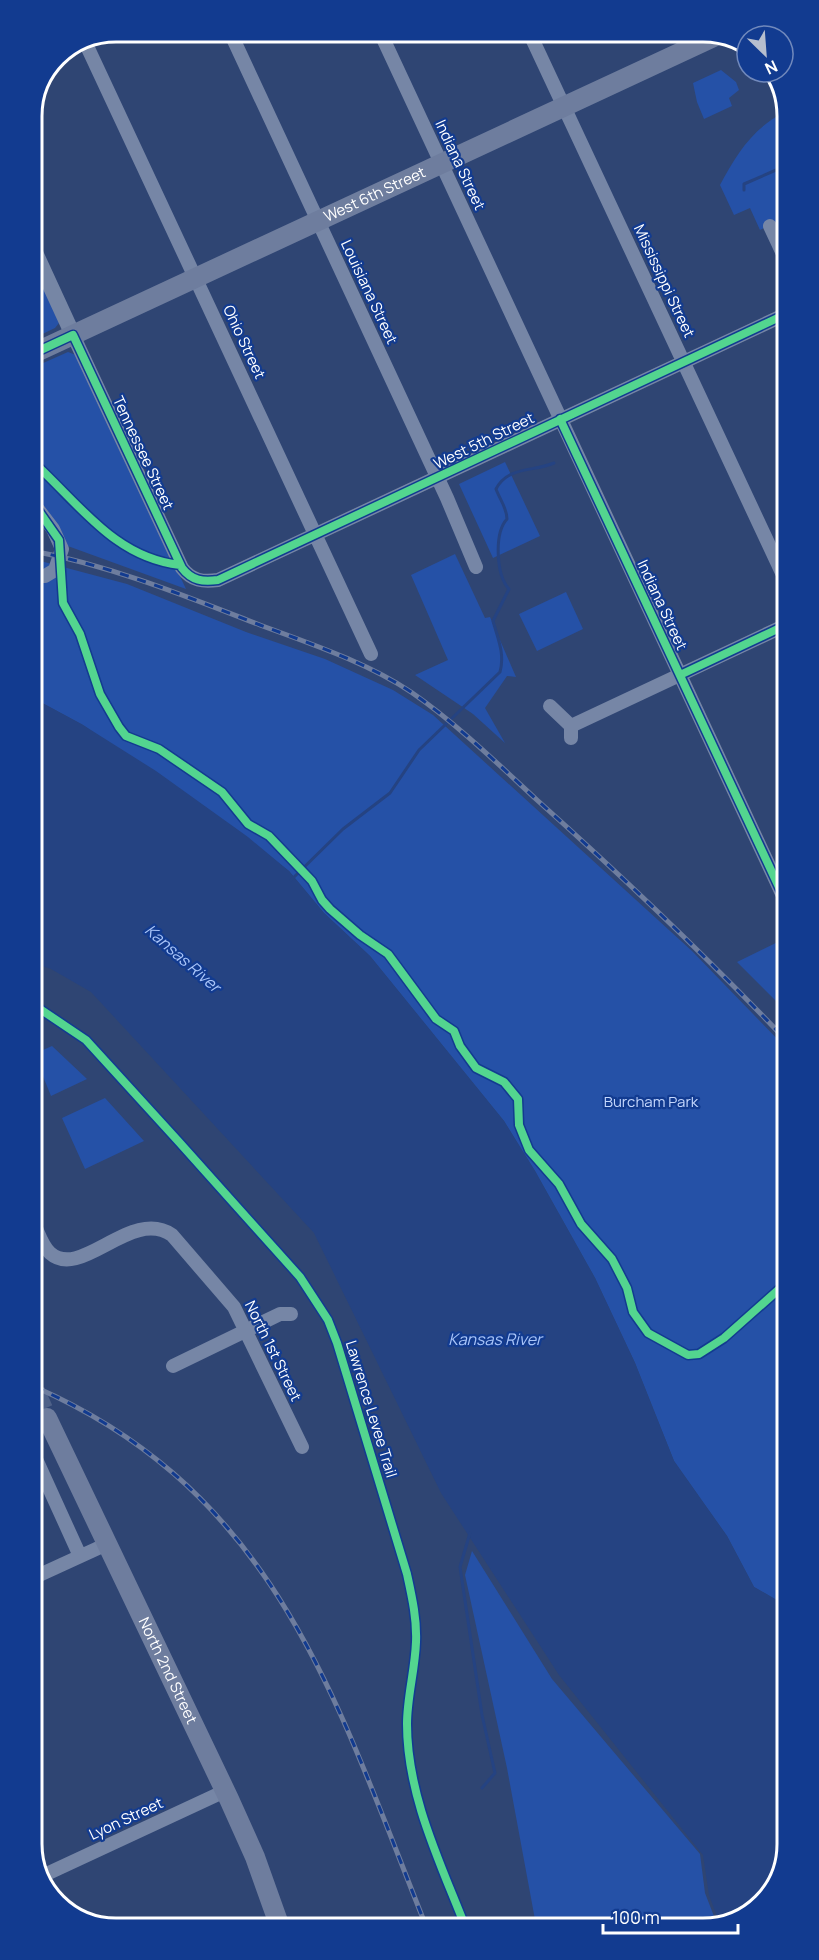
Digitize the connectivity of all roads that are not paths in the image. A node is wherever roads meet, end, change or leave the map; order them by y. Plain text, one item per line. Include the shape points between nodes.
1 (235, 42) edge
2 (385, 42) edge
3 (535, 42) edge
4 (679, 42) edge
5 (88, 48) edge
6 (564, 106) junction
7 (442, 164) junction
8 (318, 221) junction
9 (770, 226) dead end
10 (777, 241) edge
11 (42, 268) edge
12 (196, 278) junction
13 (777, 318) edge
14 (73, 335) junction
15 (42, 349) edge
16 (684, 362) junction
17 (560, 419) junction
18 (438, 477) junction
19 (42, 514) edge
20 (315, 534) junction
21 (777, 562) edge
22 (476, 567) dead end
23 (42, 576) edge
24 (193, 579) joint
25 (777, 629) edge
26 (371, 654) dead end
27 (681, 675) junction
28 (550, 705) dead end
29 (777, 883) edge
30 (42, 1241) edge
31 (291, 1314) dead end
32 (246, 1330) junction
33 (172, 1366) dead end
34 (47, 1418) tunnel mouth
35 (302, 1447) dead end
36 (42, 1472) edge
37 (107, 1544) junction
38 (80, 1556) junction
39 (42, 1575) edge
40 (225, 1791) junction
41 (48, 1873) edge
42 (277, 1918) edge

1 - 8 street, Louisiana Street
2 - 7 street, Indiana Street
3 - 6 street, Mississippi Street
4 - 6 highway, West 6th Street
5 - 12 street, Ohio Street
6 - 7 highway, West 6th Street
6 - 16 street, Mississippi Street
7 - 8 highway, West 6th Street
7 - 17 street, Indiana Street
8 - 12 highway, West 6th Street
8 - 18 street, Louisiana Street
9 - 10 street
11 - 14 main road, Tennessee Street
12 - 14 highway, West 6th Street
12 - 20 street, Ohio Street
13 - 16 street, West 5th Street
14 - 15 highway, West 6th Street
14 - 24 street, Tennessee Street via 180,565
16 - 17 street, West 5th Street
16 - 21 street, Mississippi Street
17 - 18 street, West 5th Street
17 - 27 street, Indiana Street
18 - 20 street, West 5th Street
18 - 22 street, Louisiana Street
19 - 23 street via 54,529 62,549 56,570
20 - 24 street, West 5th Street via 218,580
20 - 26 street, Ohio Street
25 - 27 street
27 - 28 street via 571,732
27 - 29 street, Indiana Street
30 - 32 street, North 1st Street via 57,1258 73,1259 139,1229 154,1227 172,1235 229,1299
31 - 32 street via 280,1314
32 - 33 street
32 - 35 street, North 1st Street
34 - 37 highway, North 2nd Street
36 - 38 street
37 - 38 street
37 - 40 highway, North 2nd Street
38 - 39 street
40 - 41 street, Lyon Street
40 - 42 highway, North 2nd Street

